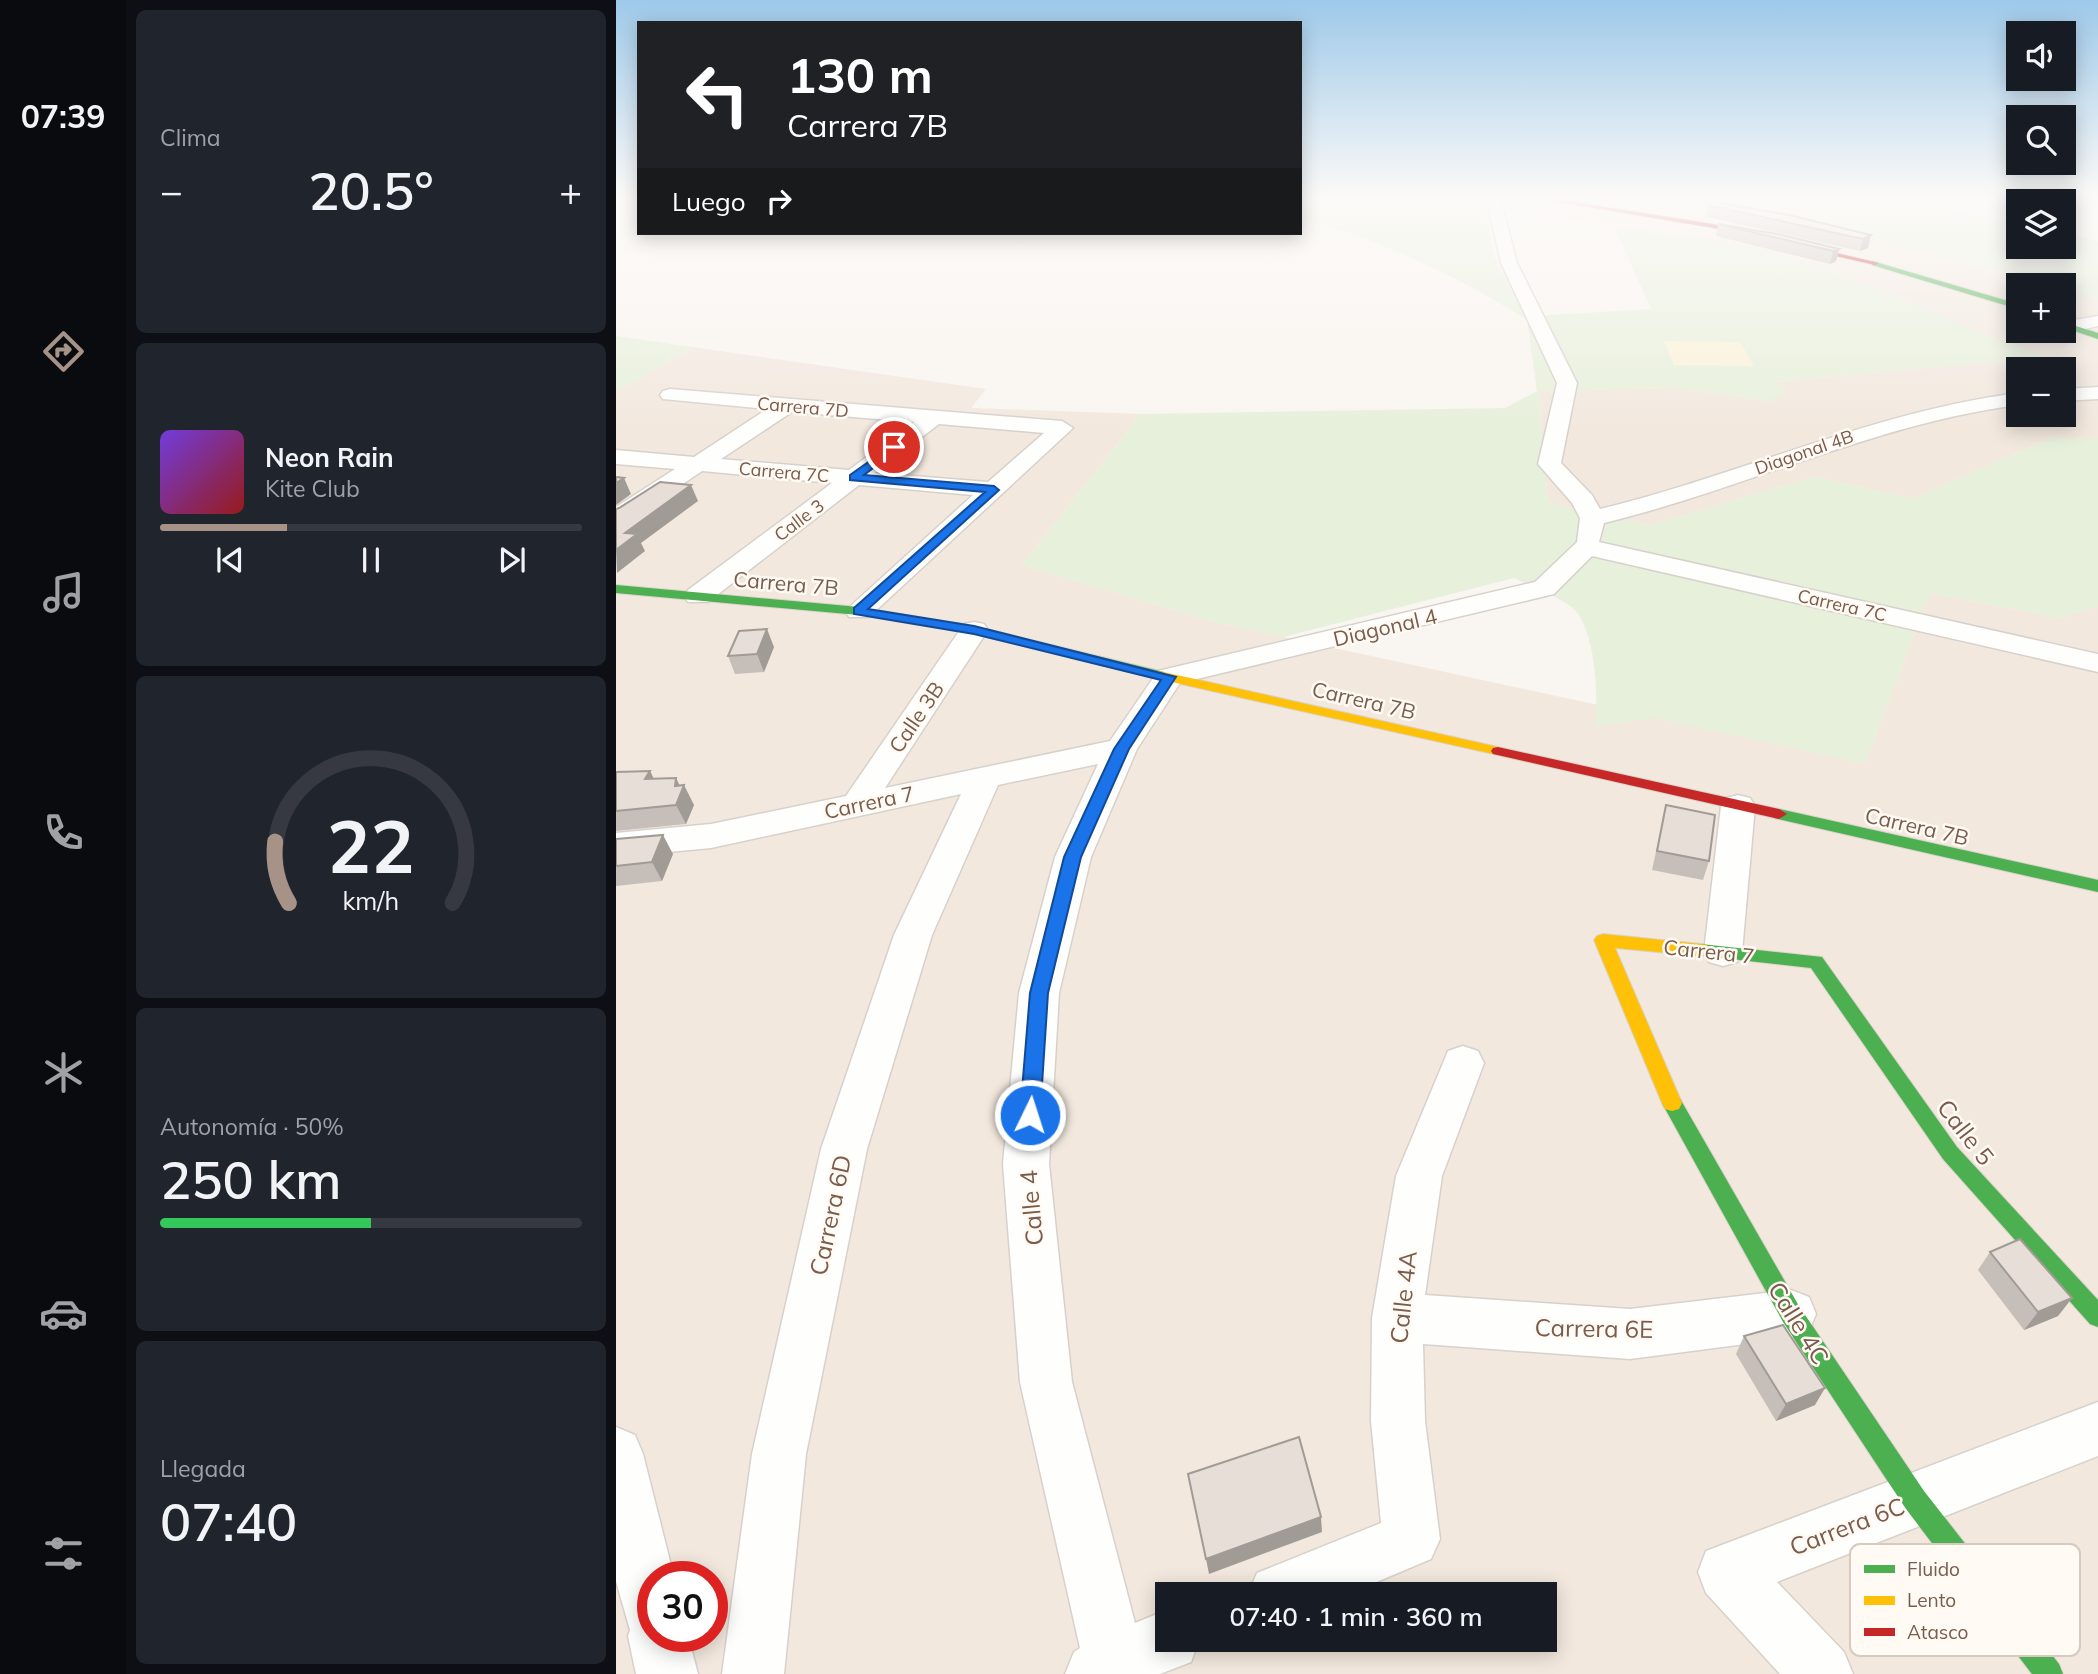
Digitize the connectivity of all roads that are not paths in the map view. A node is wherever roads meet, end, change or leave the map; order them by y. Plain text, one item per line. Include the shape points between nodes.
1 (1514, 274) edge
2 (1921, 274) edge
3 (2006, 303) edge
4 (2098, 321) edge
5 (2076, 324) edge
6 (2076, 328) edge
7 (2098, 337) edge
8 (2098, 394) edge
9 (670, 395) dead end
10 (2076, 395) edge
11 (2006, 400) edge
12 (788, 405) junction
13 (933, 418) junction
14 (616, 457) edge
15 (698, 464) junction
16 (854, 478) junction
17 (994, 490) junction
18 (616, 518) edge
19 (1592, 518) junction
20 (1587, 547) junction
21 (616, 589) edge
22 (698, 596) junction
23 (859, 611) junction
24 (974, 630) junction
25 (2098, 663) edge
26 (1169, 677) junction
27 (1121, 749) junction
28 (985, 778) junction
29 (858, 804) junction
30 (1738, 806) junction
31 (616, 845) edge
32 (2098, 886) edge
33 (1603, 940) joint
34 (1723, 952) junction
35 (1816, 962) joint
36 (1463, 1063) dead end
37 (1791, 1314) junction
38 (2098, 1316) edge
39 (1397, 1318) junction
40 (2098, 1429) edge
41 (616, 1454) edge
42 (1915, 1500) junction
43 (624, 1528) edge
44 (1949, 1544) edge
45 (637, 1566) edge
46 (1307, 1582) edge
47 (1155, 1647) edge
48 (662, 1652) edge
49 (2035, 1656) edge
50 (1110, 1670) edge
51 (667, 1674) edge
52 (753, 1674) edge
53 (1822, 1674) edge
54 (2049, 1674) edge

1 - 19 street via 1567,383 1549,464 1583,500
2 - 3 street
4 - 5 street
6 - 7 street
8 - 10 street
9 - 12 street, Carrera 7D
11 - 19 street, Diagonal 4B via 1945,408 1665,499
12 - 13 street, Carrera 7D
12 - 15 street
13 - 16 street, Calle 3
13 - 17 street, Carrera 7D via 1062,428
14 - 15 street, Carrera 7C
15 - 16 street, Carrera 7C
15 - 18 street
16 - 17 street, Carrera 7C
16 - 22 street, Calle 3
17 - 23 street
19 - 20 street
20 - 25 street, Carrera 7C
20 - 26 street, Diagonal 4 via 1544,588
21 - 22 street, Carrera 7B
22 - 23 street, Carrera 7B
23 - 24 street, Carrera 7B
24 - 26 street, Carrera 7B
24 - 29 street, Calle 3B
26 - 27 street, Calle 4
26 - 30 street, Carrera 7B
27 - 28 street, Carrera 7
27 - 50 street, Calle 4 via 1073,857 1039,993 1026,1164 1046,1382
28 - 29 street, Carrera 7
28 - 52 street, Carrera 6D via 913,935 844,1149 779,1454
29 - 31 street, Carrera 7 via 711,836
30 - 32 street, Carrera 7B
30 - 34 street
33 - 34 street, Carrera 7
33 - 37 street, Calle 4C via 1672,1104
34 - 35 street, Carrera 7
35 - 38 street, Calle 5 via 1950,1153
36 - 39 street, Calle 4A via 1419,1176
37 - 39 street, Carrera 6E via 1630,1334
37 - 42 street, Calle 4C
39 - 46 street, Calle 4A via 1398,1421 1411,1539
40 - 42 street, Carrera 6C
41 - 43 street
42 - 44 street, Calle 4C
42 - 53 street, Carrera 6C via 1727,1572
43 - 45 street
47 - 50 street
48 - 51 street
49 - 54 street, Calle 4C

